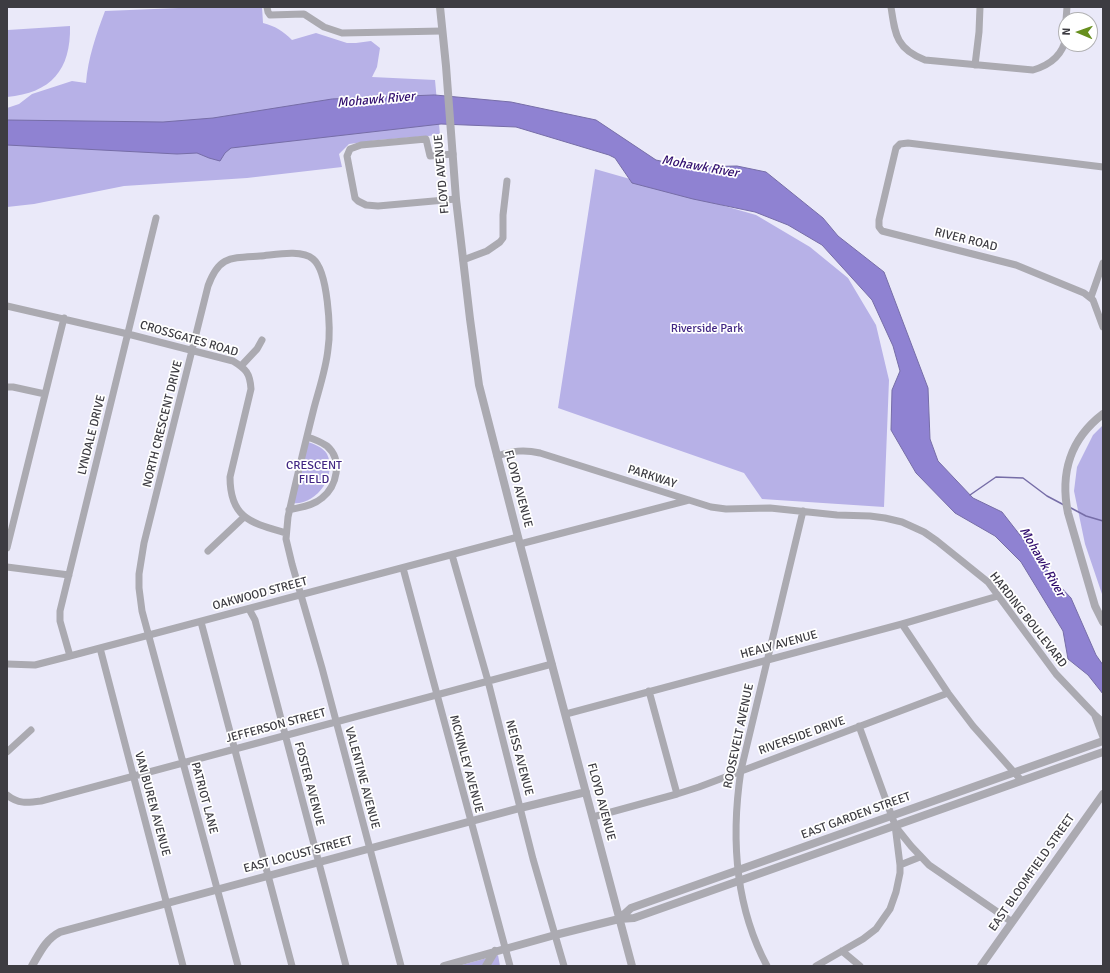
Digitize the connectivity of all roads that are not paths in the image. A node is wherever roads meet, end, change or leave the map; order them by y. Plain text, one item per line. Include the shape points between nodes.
1 (267, 7) edge
2 (440, 7) edge
3 (890, 7) edge
4 (980, 7) edge
5 (442, 31) junction
6 (1060, 52) edge
7 (975, 65) junction
8 (452, 154) junction
9 (1103, 167) edge
10 (507, 180) dead end
11 (456, 200) junction
12 (156, 218) dead end
13 (463, 260) junction
14 (1103, 263) edge
15 (1091, 297) junction
16 (7, 306) edge
17 (64, 318) junction
18 (1103, 327) edge
19 (128, 334) junction
20 (262, 340) dead end
21 (192, 350) junction
22 (241, 366) junction
23 (7, 387) edge
24 (45, 394) junction
25 (1103, 414) edge
26 (307, 437) junction
27 (497, 456) junction
28 (689, 500) junction
29 (289, 510) junction
30 (804, 511) junction
31 (244, 517) junction
32 (286, 533) junction
33 (519, 541) junction
34 (7, 548) edge
35 (208, 551) dead end
36 (452, 555) junction
37 (7, 568) edge
38 (403, 568) junction
39 (69, 575) junction
40 (301, 595) junction
41 (998, 596) junction
42 (250, 609) junction
43 (201, 622) junction
44 (1103, 622) edge
45 (902, 624) junction
46 (150, 635) junction
47 (100, 648) junction
48 (70, 656) junction
49 (767, 659) junction
50 (7, 664) edge
51 (552, 664) junction
52 (488, 681) junction
53 (649, 691) junction
54 (948, 693) junction
55 (436, 695) junction
56 (566, 714) junction
57 (1094, 714) junction
58 (336, 722) junction
59 (1103, 722) edge
60 (859, 726) junction
61 (31, 730) dead end
62 (285, 735) junction
63 (1103, 737) edge
64 (1103, 741) edge
65 (234, 749) junction
66 (7, 752) edge
67 (1103, 752) edge
68 (183, 762) junction
69 (741, 770) junction
70 (1014, 772) junction
71 (133, 776) junction
72 (1021, 780) junction
73 (586, 792) junction
74 (677, 794) junction
75 (1103, 794) edge
76 (7, 795) edge
77 (520, 808) junction
78 (892, 816) junction
79 (593, 817) junction
80 (470, 821) junction
81 (895, 826) junction
82 (369, 849) junction
83 (920, 857) junction
84 (319, 862) junction
85 (900, 866) junction
86 (738, 871) junction
87 (268, 876) junction
88 (739, 881) junction
89 (217, 889) junction
90 (167, 903) junction
91 (619, 919) junction
92 (1012, 922) junction
93 (555, 935) junction
94 (505, 948) junction
95 (495, 951) junction
96 (842, 951) junction
97 (32, 966) edge
98 (183, 966) edge
99 (238, 966) edge
100 (292, 966) edge
101 (346, 966) edge
102 (400, 966) edge
103 (444, 966) edge
104 (486, 966) edge
105 (510, 966) edge
106 (564, 966) edge
107 (632, 966) edge
108 (767, 966) edge
109 (816, 966) edge
110 (860, 966) edge
111 (981, 966) edge

1 - 5 street via 270,15 304,14 324,27 342,33
2 - 5 street, FLOYD AVENUE
3 - 7 street via 898,41 913,56 925,60
4 - 7 street
5 - 8 street, FLOYD AVENUE
6 - 7 street via 1043,67 1033,70
8 - 11 street, FLOYD AVENUE
8 - 11 street via 430,156 426,139 361,145 350,149 347,156 355,198 361,204 378,206
9 - 15 street, RIVER ROAD via 908,143 899,144 879,220 882,231 1016,265
10 - 13 street via 503,238 487,251
11 - 13 street, FLOYD AVENUE
12 - 19 street, LYNDALE DRIVE
13 - 27 street, FLOYD AVENUE via 479,385
14 - 15 street
15 - 18 street
16 - 17 street, CROSSGATES ROAD
17 - 19 street, CROSSGATES ROAD
17 - 24 street
19 - 21 street, CROSSGATES ROAD
19 - 39 street, LYNDALE DRIVE
20 - 22 street
21 - 22 street, CROSSGATES ROAD via 233,361
21 - 26 street, NORTH CRESCENT DRIVE via 208,286 213,273 222,262 295,253 309,256 318,264 322,273 330,333
21 - 46 street, NORTH CRESCENT DRIVE via 144,543 139,588 142,611
22 - 31 street, CROSSGATES ROAD via 247,372 251,389 230,477 230,488 235,505
23 - 24 street
24 - 34 street
25 - 44 street via 1077,443 1066,472 1065,483 1068,513 1095,606
26 - 29 street
26 - 29 street via 326,445 333,452 336,460 334,482 329,491 317,502
27 - 28 street, PARKWAY via 517,450 540,452
27 - 33 street, FLOYD AVENUE
28 - 30 street, PARKWAY via 726,509 770,508
28 - 33 street, OAKWOOD STREET
29 - 32 street
30 - 41 street, HARDING BOULEVARD via 870,516 902,522 937,540 979,574
30 - 49 street, ROOSEVELT AVENUE
31 - 32 street via 256,524
31 - 35 street
32 - 40 street
33 - 36 street, OAKWOOD STREET
33 - 51 street, FLOYD AVENUE
36 - 38 street, OAKWOOD STREET
36 - 52 street, NEISS AVENUE
37 - 39 street
38 - 40 street, OAKWOOD STREET
38 - 55 street, MCKINLEY AVENUE
39 - 48 street, LYNDALE DRIVE via 60,621
40 - 42 street, OAKWOOD STREET
40 - 58 street, VALENTINE AVENUE
41 - 45 street, HEALY AVENUE
41 - 57 street, HARDING BOULEVARD via 1056,674
42 - 43 street, OAKWOOD STREET
42 - 62 street, FOSTER AVENUE
43 - 46 street, OAKWOOD STREET
43 - 65 street
45 - 49 street, HEALY AVENUE
45 - 54 street
46 - 47 street, OAKWOOD STREET
46 - 68 street, PATRIOT LANE
47 - 48 street, OAKWOOD STREET
47 - 71 street, VAN BUREN AVENUE
48 - 50 street, OAKWOOD STREET via 35,665
49 - 53 street, HEALY AVENUE
49 - 69 street, ROOSEVELT AVENUE
51 - 52 street, JEFFERSON STREET
51 - 56 street, FLOYD AVENUE
52 - 55 street, JEFFERSON STREET
52 - 77 street, NEISS AVENUE
53 - 56 street, HEALY AVENUE
53 - 74 street
54 - 60 street, RIVERSIDE DRIVE
54 - 70 street
55 - 58 street, JEFFERSON STREET
55 - 80 street, MCKINLEY AVENUE
56 - 73 street, FLOYD AVENUE
57 - 59 street, HARDING BOULEVARD
57 - 63 street, HARDING BOULEVARD
58 - 62 street, JEFFERSON STREET
58 - 82 street, VALENTINE AVENUE
60 - 69 street, RIVERSIDE DRIVE
60 - 78 street
61 - 66 street
62 - 65 street, JEFFERSON STREET
62 - 84 street, FOSTER AVENUE
64 - 70 street, EAST GARDEN STREET
65 - 68 street, JEFFERSON STREET
65 - 87 street
67 - 72 street, EAST GARDEN STREET
68 - 71 street, JEFFERSON STREET
68 - 89 street, PATRIOT LANE
69 - 74 street, RIVERSIDE DRIVE
69 - 86 street, ROOSEVELT AVENUE via 736,820
70 - 72 street
70 - 78 street, EAST GARDEN STREET
71 - 76 street, JEFFERSON STREET via 28,803 20,803
71 - 90 street, VAN BUREN AVENUE
72 - 81 street, EAST GARDEN STREET
73 - 77 street, EAST LOCUST STREET
73 - 79 street, FLOYD AVENUE
74 - 79 street, RIVERSIDE DRIVE
75 - 92 street, EAST BLOOMFIELD STREET
77 - 80 street, EAST LOCUST STREET
77 - 93 street, NEISS AVENUE
78 - 81 street
78 - 86 street, EAST GARDEN STREET
79 - 91 street, FLOYD AVENUE
80 - 82 street, EAST LOCUST STREET
80 - 94 street, MCKINLEY AVENUE
81 - 83 street
81 - 85 street
81 - 88 street, EAST GARDEN STREET
82 - 84 street, EAST LOCUST STREET
82 - 102 street, VALENTINE AVENUE
83 - 85 street
83 - 92 street via 942,875
84 - 87 street, EAST LOCUST STREET
84 - 101 street, FOSTER AVENUE
85 - 96 street via 896,892 884,919 863,939
86 - 88 street, ROOSEVELT AVENUE
86 - 91 street, EAST GARDEN STREET via 631,908
87 - 89 street, EAST LOCUST STREET
87 - 100 street
88 - 91 street, EAST GARDEN STREET via 634,918
88 - 108 street, ROOSEVELT AVENUE via 753,931
89 - 90 street, EAST LOCUST STREET
89 - 99 street, PATRIOT LANE
90 - 97 street, EAST LOCUST STREET via 60,932 46,942
90 - 98 street, VAN BUREN AVENUE
91 - 93 street, EAST GARDEN STREET
91 - 107 street, FLOYD AVENUE
92 - 111 street, EAST BLOOMFIELD STREET
93 - 94 street, EAST GARDEN STREET
93 - 106 street, NEISS AVENUE
94 - 95 street, EAST GARDEN STREET
94 - 105 street, MCKINLEY AVENUE
95 - 103 street, EAST GARDEN STREET
95 - 104 street
96 - 109 street
96 - 110 street

